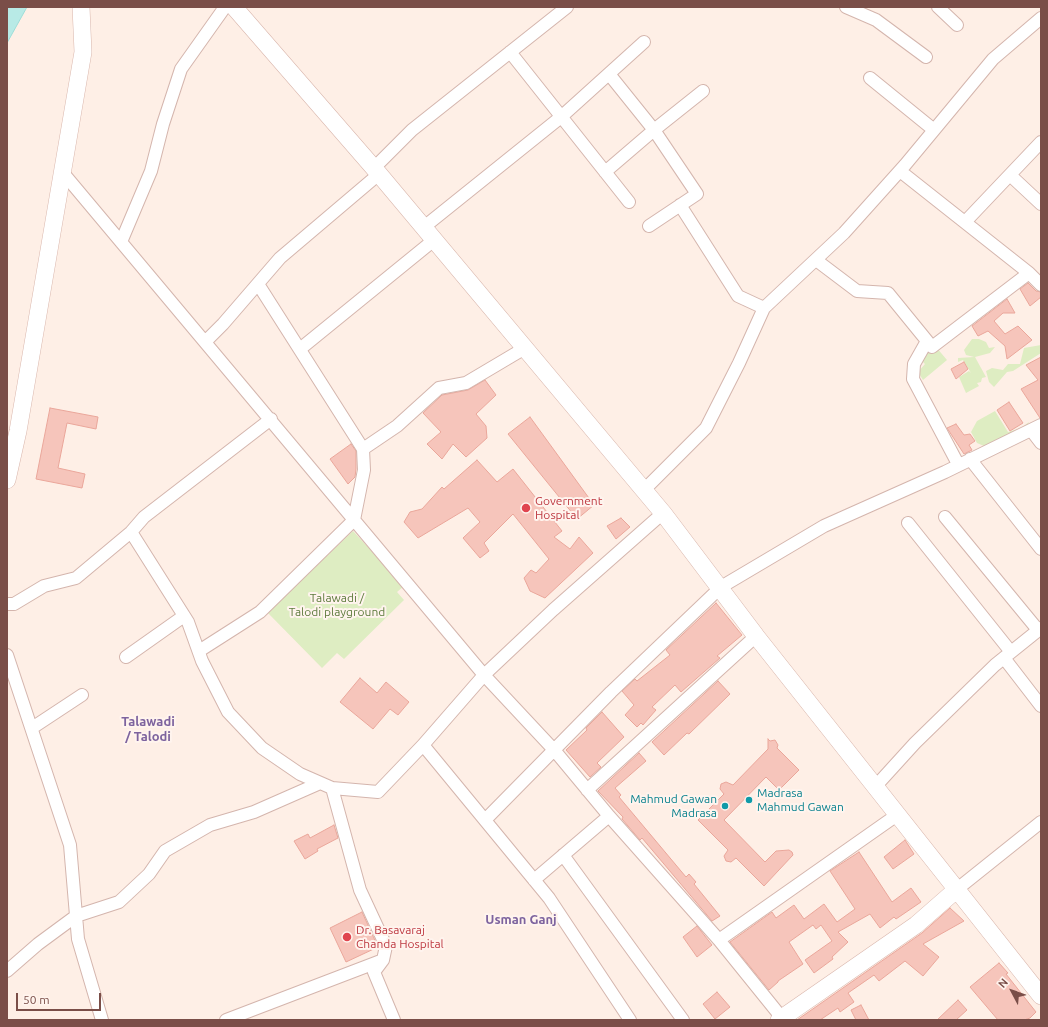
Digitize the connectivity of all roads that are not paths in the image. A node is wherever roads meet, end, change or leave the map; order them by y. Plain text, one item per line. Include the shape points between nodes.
1 (81, 7) edge
2 (233, 7) edge
3 (567, 7) edge
4 (846, 7) edge
5 (938, 7) edge
6 (1041, 18) edge
7 (957, 25) dead end
8 (644, 42) dead end
9 (510, 52) junction
10 (926, 57) dead end
11 (609, 74) junction
12 (870, 78) dead end
13 (703, 91) dead end
14 (561, 117) junction
15 (654, 130) junction
16 (934, 130) junction
17 (1041, 142) edge
18 (377, 171) junction
19 (900, 171) junction
20 (605, 172) junction
21 (64, 174) junction
22 (1010, 175) junction
23 (629, 202) dead end
24 (1041, 204) edge
25 (680, 205) junction
26 (965, 222) junction
27 (649, 226) dead end
28 (429, 234) junction
29 (121, 242) junction
30 (816, 260) junction
31 (1029, 273) junction
32 (258, 284) junction
33 (1041, 285) edge
34 (764, 308) junction
35 (927, 341) junction
36 (205, 342) junction
37 (525, 348) junction
38 (300, 349) junction
39 (270, 419) junction
40 (1036, 428) edge
41 (13, 435) edge
42 (1041, 443) edge
43 (363, 449) junction
44 (970, 459) junction
45 (958, 464) junction
46 (7, 480) edge
47 (644, 490) junction
48 (663, 513) junction
49 (945, 517) dead end
50 (354, 520) junction
51 (908, 523) dead end
52 (132, 532) junction
53 (1041, 549) edge
54 (721, 587) junction
55 (7, 604) edge
56 (184, 616) junction
57 (1039, 629) edge
58 (756, 636) junction
59 (199, 652) junction
60 (7, 655) edge
61 (1007, 655) junction
62 (126, 657) dead end
63 (484, 675) junction
64 (82, 695) dead end
65 (1041, 706) edge
66 (32, 728) junction
67 (423, 745) junction
68 (555, 751) junction
69 (320, 783) junction
70 (875, 787) junction
71 (332, 788) junction
72 (587, 790) junction
73 (897, 815) junction
74 (609, 816) junction
75 (485, 820) junction
76 (1041, 822) edge
77 (563, 855) junction
78 (534, 880) junction
79 (956, 890) junction
80 (76, 916) junction
81 (720, 940) junction
82 (383, 960) junction
83 (7, 971) edge
84 (1040, 992) edge
85 (232, 1019) edge
86 (781, 1019) edge
87 (102, 1020) edge
88 (394, 1020) edge
89 (630, 1020) edge
90 (683, 1020) edge

1 - 21 street via 83,52
2 - 18 street
2 - 29 street via 181,69 151,170
3 - 9 street
4 - 10 street via 876,20
5 - 7 street
6 - 16 street via 993,59
8 - 11 street
9 - 14 street
9 - 18 street via 412,130
11 - 14 street
11 - 15 street
12 - 16 street
13 - 15 street
14 - 20 street
14 - 28 street
15 - 20 street
15 - 25 street via 697,194
16 - 19 street
17 - 22 street
18 - 28 street
18 - 32 street via 280,258
19 - 26 street
19 - 30 street
20 - 23 street
21 - 29 street
21 - 41 street
22 - 24 street
22 - 26 street
25 - 27 street
25 - 34 street via 738,296
26 - 31 street
28 - 37 street
28 - 38 street
29 - 36 street
30 - 34 street
30 - 35 street via 857,291 888,293
31 - 33 street
31 - 35 street via 932,347
32 - 36 street
32 - 38 street
34 - 47 street via 706,428
35 - 45 street via 914,364 913,379
36 - 39 street
37 - 43 street via 466,382 439,388 397,426
37 - 47 street
38 - 43 street
39 - 50 street
39 - 52 street via 144,518
40 - 42 street
40 - 44 street
41 - 46 street
43 - 50 street via 364,470
44 - 45 street
44 - 53 street
45 - 54 street via 824,526
47 - 48 street
48 - 54 street
48 - 63 street
49 - 57 street
50 - 59 street via 260,612
50 - 63 street
51 - 61 street
52 - 55 street via 76,578 44,586 14,604
52 - 56 street
54 - 58 street
54 - 68 street via 611,692
56 - 59 street
56 - 62 street
57 - 61 street
58 - 70 street
58 - 72 street
59 - 69 street via 228,712 262,748 300,774
60 - 66 street
61 - 65 street
61 - 70 street via 915,743
63 - 67 street
63 - 68 street
64 - 66 street
66 - 80 street via 70,845
67 - 71 street via 378,792
67 - 75 street
68 - 72 street
68 - 75 street
69 - 71 street
69 - 80 street via 254,812 210,825 165,851 149,874 119,902
70 - 73 street
71 - 82 street via 360,890 386,946
72 - 74 street
73 - 79 street
73 - 81 street
74 - 77 street
74 - 81 street
75 - 78 street
76 - 79 street
77 - 78 street
77 - 90 street
78 - 89 street via 549,898
79 - 84 street
79 - 86 street via 916,925
80 - 83 street
80 - 87 street via 78,939
81 - 86 street
82 - 85 street
82 - 88 street via 374,972

